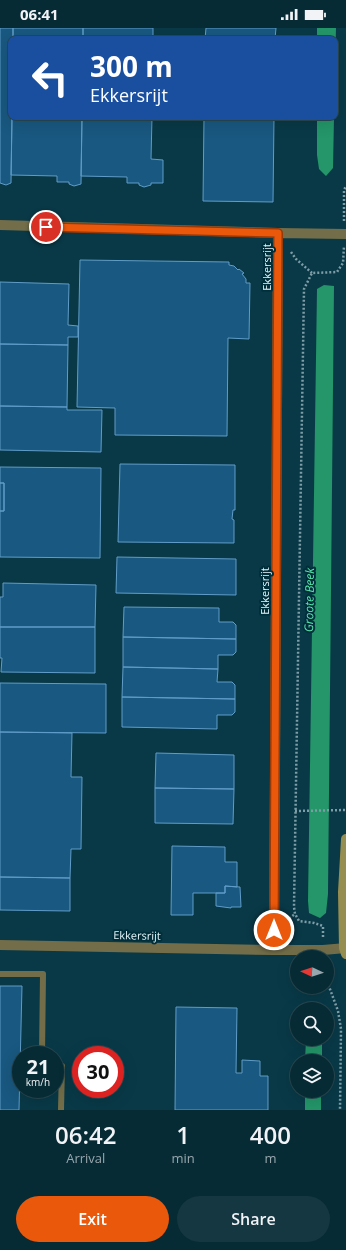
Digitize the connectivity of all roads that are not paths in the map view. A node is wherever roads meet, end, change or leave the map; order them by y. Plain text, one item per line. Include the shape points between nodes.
1 (0, 225) edge
2 (278, 233) junction
3 (345, 234) edge
4 (346, 840) edge
5 (0, 945) edge
6 (274, 950) junction
7 (345, 950) edge
8 (0, 974) edge
9 (42, 1046) edge
10 (61, 1098) edge
11 (61, 1110) edge

1 - 2 street, Ekkersrijt
2 - 3 street, Ekkersrijt
2 - 6 street, Ekkersrijt
4 - 7 main road, Ekkersrijt via 343,892
5 - 6 street, Ekkersrijt
6 - 7 street, Ekkersrijt
8 - 9 lane via 43,974
10 - 11 lane

